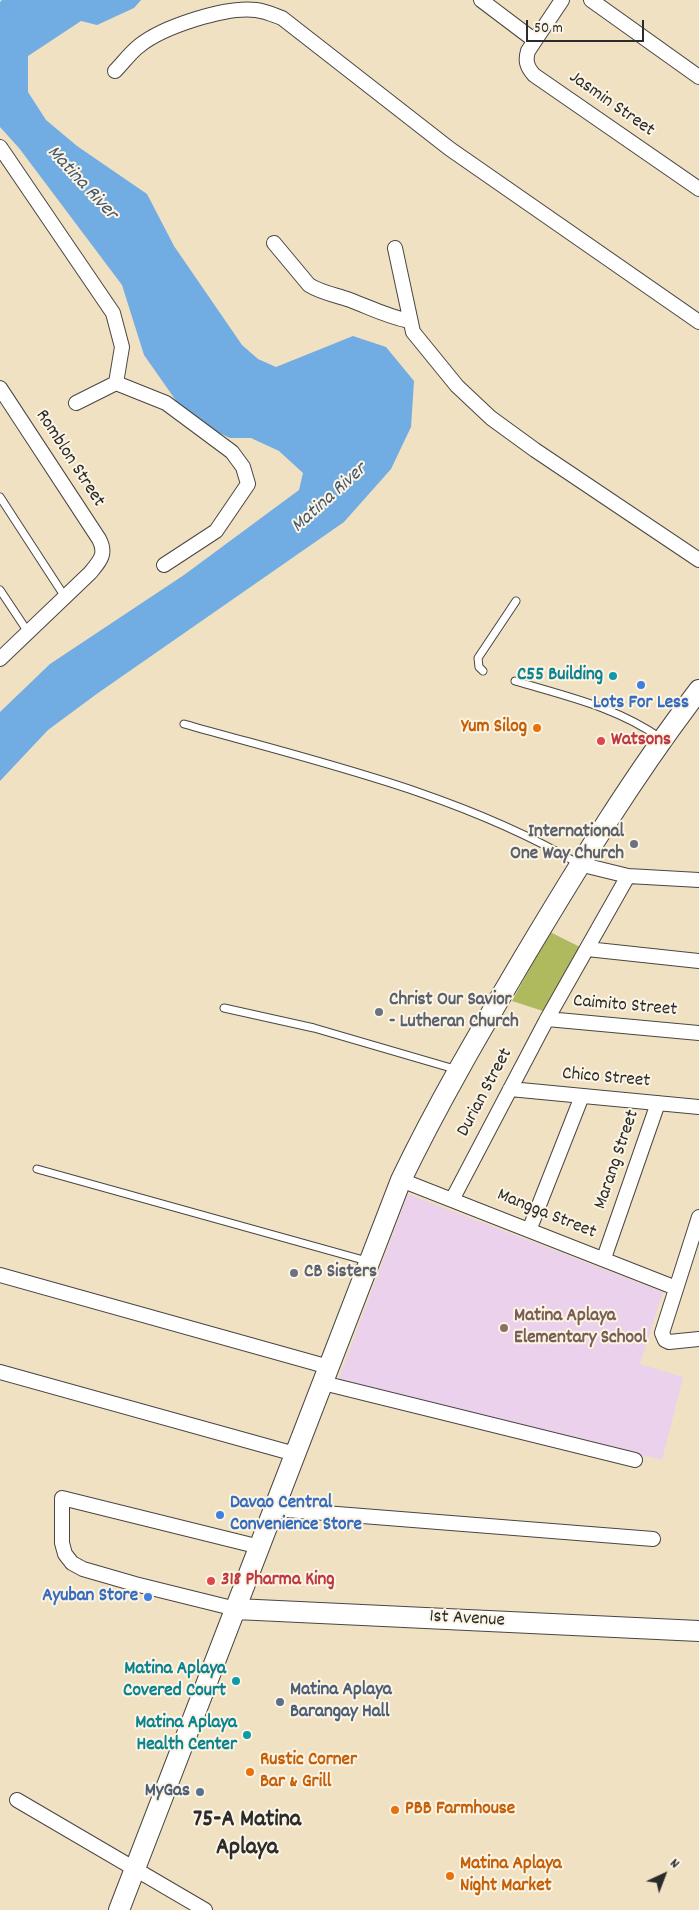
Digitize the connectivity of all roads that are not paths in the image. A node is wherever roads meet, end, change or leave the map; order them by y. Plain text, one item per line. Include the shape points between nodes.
1 (481, 0) edge
2 (562, 0) edge
3 (591, 0) edge
4 (534, 40) junction
5 (115, 71) dead end
6 (699, 77) edge
7 (0, 147) edge
8 (699, 189) edge
9 (274, 242) dead end
10 (395, 248) dead end
11 (409, 321) junction
12 (699, 322) edge
13 (116, 383) junction
14 (0, 388) edge
15 (76, 403) dead end
16 (0, 496) edge
17 (699, 560) edge
18 (164, 566) dead end
19 (0, 590) edge
20 (65, 597) junction
21 (516, 601) dead end
22 (28, 632) junction
23 (0, 659) edge
24 (483, 671) dead end
25 (515, 681) dead end
26 (699, 690) edge
27 (184, 724) dead end
28 (662, 739) junction
29 (579, 864) junction
30 (628, 876) junction
31 (699, 880) edge
32 (587, 949) junction
33 (699, 961) edge
34 (224, 1008) dead end
35 (547, 1019) junction
36 (699, 1033) edge
37 (458, 1070) junction
38 (510, 1089) junction
39 (582, 1096) junction
40 (658, 1103) junction
41 (699, 1107) edge
42 (37, 1169) dead end
43 (401, 1180) junction
44 (452, 1198) junction
45 (699, 1217) edge
46 (530, 1228) junction
47 (604, 1258) junction
48 (370, 1262) junction
49 (0, 1275) edge
50 (676, 1288) junction
51 (699, 1339) edge
52 (0, 1371) edge
53 (326, 1375) junction
54 (295, 1454) junction
55 (635, 1460) dead end
56 (274, 1509) junction
57 (654, 1539) dead end
58 (260, 1547) junction
59 (236, 1609) junction
60 (699, 1631) edge
61 (17, 1800) dead end
62 (136, 1868) junction
63 (119, 1910) edge
64 (205, 1910) edge

1 - 4 street
2 - 4 street, Jasmin Street
3 - 6 street
4 - 8 street, Jasmin Street via 526,60 534,75
5 - 12 street via 138,46 156,34 187,22 223,13 256,10 282,18 450,149
7 - 13 street via 113,313 122,347
9 - 11 street via 309,286 384,316
10 - 11 street
11 - 17 street via 413,332 439,365 491,418
13 - 15 street
13 - 18 street via 166,403 232,452 243,467 248,484 216,531
14 - 20 street, Romblon Street via 99,539 104,552 90,573
16 - 20 lane
19 - 22 lane
20 - 22 street
21 - 24 lane via 478,658
22 - 23 street
25 - 28 lane via 611,709
26 - 28 main road
27 - 29 lane via 385,781 487,818 539,841
28 - 29 main road
29 - 30 street
29 - 37 main road
30 - 31 street
30 - 32 street, Durian Street
32 - 33 street
32 - 35 street, Durian Street
34 - 37 lane via 314,1028
35 - 36 street, Caimito Street
35 - 38 street, Durian Street
37 - 43 main road
38 - 39 street, Chico Street
38 - 44 street, Durian Street
39 - 40 street, Chico Street
39 - 46 street
40 - 41 street, Chico Street
40 - 47 street, Marang Street
42 - 48 lane
43 - 44 street, Mangga Street
43 - 48 main road
44 - 46 street, Mangga Street
45 - 50 street
46 - 47 street, Mangga Street
47 - 50 street, Mangga Street
48 - 53 main road
49 - 53 street
50 - 51 street via 662,1333 665,1340
52 - 54 street
53 - 54 main road
53 - 55 street
54 - 56 main road
56 - 57 street
56 - 58 main road
58 - 59 main road
58 - 59 street via 62,1498 62,1543 72,1564 126,1582
59 - 60 main road, 1st Avenue
59 - 62 main road
61 - 62 street
62 - 63 main road
62 - 64 street

